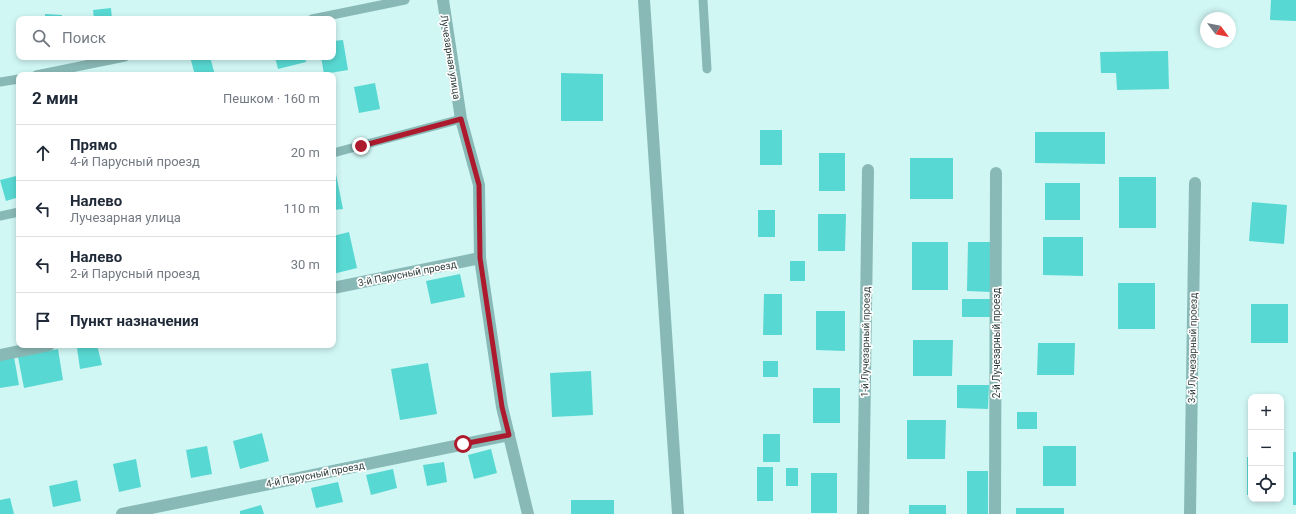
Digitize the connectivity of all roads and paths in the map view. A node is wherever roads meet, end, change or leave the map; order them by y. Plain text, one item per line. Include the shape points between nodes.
1 (405, 0) edge
2 (443, 0) edge
3 (644, 0) edge
4 (703, 0) edge
5 (327, 16) edge
6 (110, 60) edge
7 (707, 69) dead end
8 (51, 72) edge
9 (16, 79) edge
10 (0, 82) edge
11 (461, 119) junction
12 (336, 152) edge
13 (868, 170) dead end
14 (996, 173) dead end
15 (1195, 183) dead end
16 (16, 213) edge
17 (0, 216) edge
18 (480, 258) junction
19 (336, 287) edge
20 (34, 348) edge
21 (0, 355) edge
22 (509, 435) junction
23 (122, 514) edge
24 (528, 514) edge
25 (678, 514) edge
26 (863, 514) edge
27 (995, 514) edge
28 (1190, 514) edge

1 - 5 lane
2 - 11 street, Лучезарная улица
3 - 25 street
4 - 7 lane
6 - 8 lane
9 - 10 lane
11 - 12 lane
11 - 18 street, Лучезарная улица via 479,185
13 - 26 street, 1-й Лучезарный проезд
14 - 27 street, 2-й Лучезарный проезд
15 - 28 street, 3-й Лучезарный проезд
16 - 17 lane
18 - 19 street, 3-й Парусный проезд
18 - 22 street, Лучезарная улица via 502,407
20 - 21 street
22 - 23 street, 4-й Парусный проезд
22 - 24 street, Лучезарная улица

